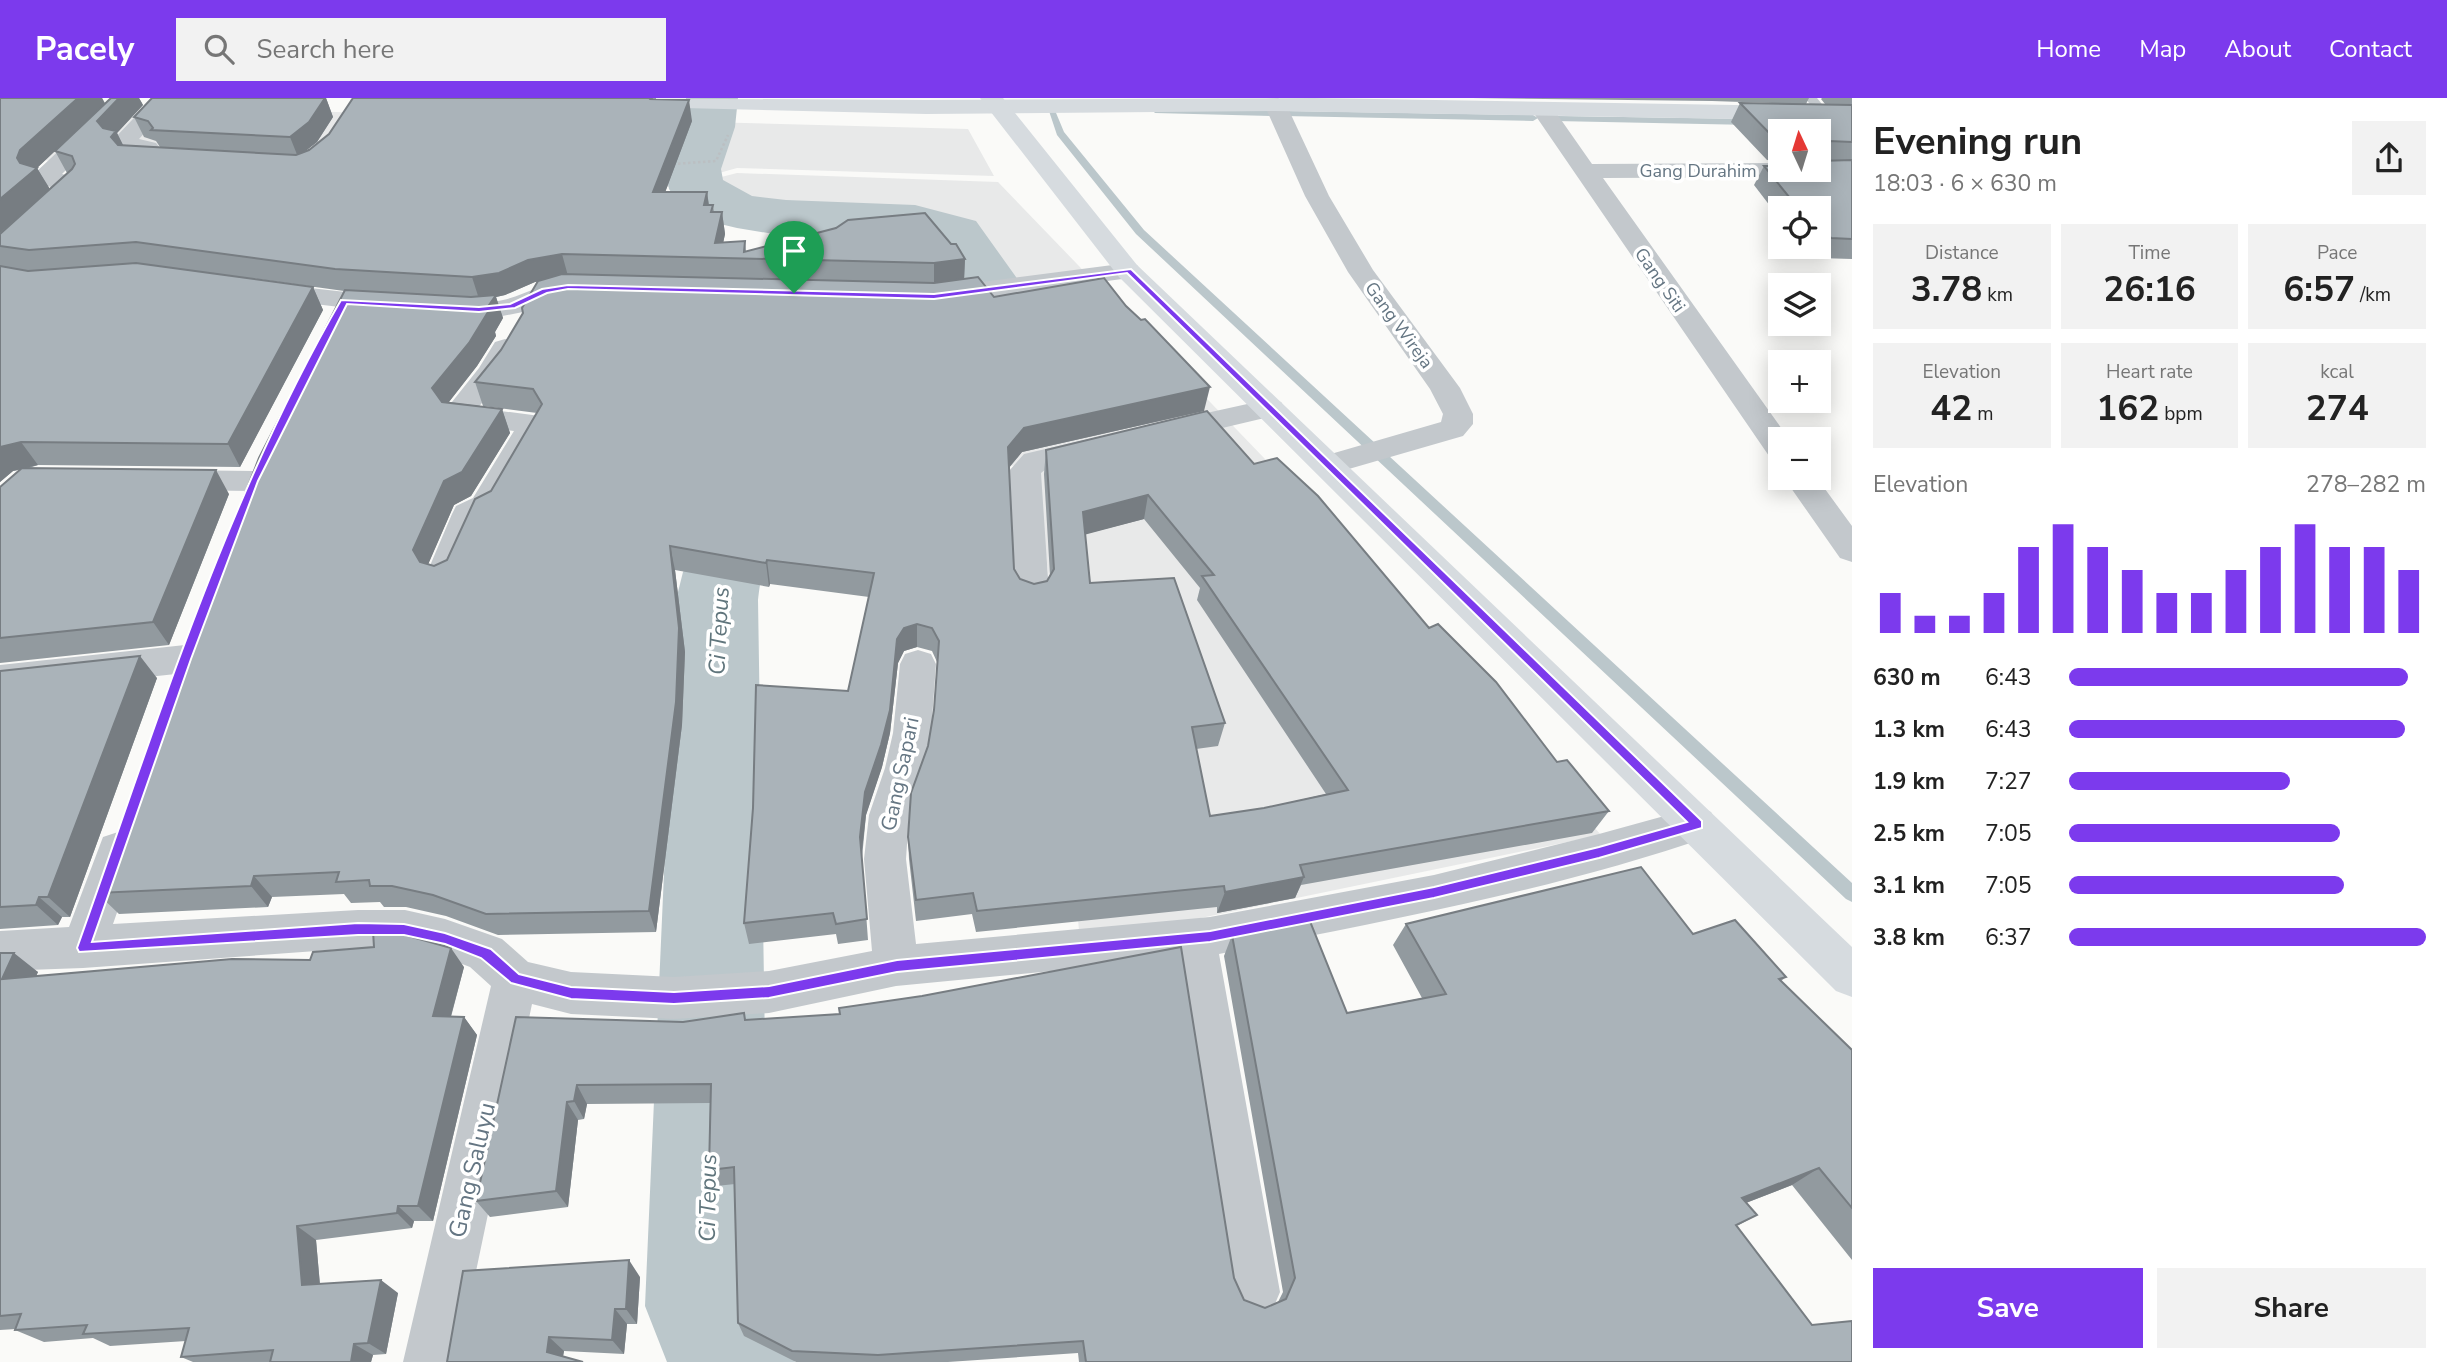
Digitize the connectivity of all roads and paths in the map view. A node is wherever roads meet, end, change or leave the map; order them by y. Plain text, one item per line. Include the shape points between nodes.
1 (128, 98) edge
2 (164, 98) edge
3 (563, 98) edge
4 (993, 101) edge
5 (1458, 103) edge
6 (1275, 104) junction
7 (1817, 106) edge
8 (1542, 109) junction
9 (1852, 114) edge
10 (732, 125) dead end
11 (164, 161) edge
12 (671, 164) edge
13 (1852, 170) edge
14 (1585, 171) junction
15 (0, 251) edge
16 (1128, 271) junction
17 (239, 288) edge
18 (599, 288) edge
19 (920, 296) edge
20 (531, 299) junction
21 (1270, 408) junction
22 (1768, 432) edge
23 (1328, 465) junction
24 (142, 480) edge
25 (1809, 490) edge
26 (240, 515) edge
27 (1852, 550) edge
28 (443, 575) edge
29 (1032, 593) edge
30 (918, 664) dead end
31 (0, 679) edge
32 (172, 698) edge
33 (130, 814) edge
34 (1698, 824) junction
35 (1194, 938) junction
36 (83, 948) junction
37 (0, 951) edge
38 (897, 966) junction
39 (1852, 977) edge
40 (516, 979) junction
41 (1253, 1292) dead end
42 (430, 1362) edge

1 - 15 street via 44,178 73,184
2 - 11 street via 123,142 148,148 137,159
3 - 4 street via 743,104
4 - 6 street
4 - 16 street
5 - 6 street
5 - 8 street
6 - 23 street, Gang Wireja via 1317,195 1361,272 1445,388 1458,414 1458,424 1452,429
7 - 8 street
7 - 9 street
8 - 14 street, Gang Siti
10 - 12 path via 716,161
13 - 14 street, Gang Durahim
14 - 22 street, Gang Siti
16 - 19 street
16 - 21 street
17 - 20 street via 338,314 479,310
18 - 20 street via 556,288
20 - 28 street via 491,372 459,412 532,427 485,506 468,514
21 - 23 street
21 - 29 street via 1028,465
23 - 34 street
24 - 26 street via 259,469
25 - 27 street
30 - 38 street, Gang Sapari via 912,733 889,816 885,859
31 - 32 street via 191,646
33 - 36 street
34 - 35 street via 1434,893
34 - 39 street
35 - 38 street
35 - 41 street
36 - 37 street
36 - 40 street via 404,929 486,953
38 - 40 street via 769,992 674,998 571,993
40 - 42 street, Gang Saluyu

